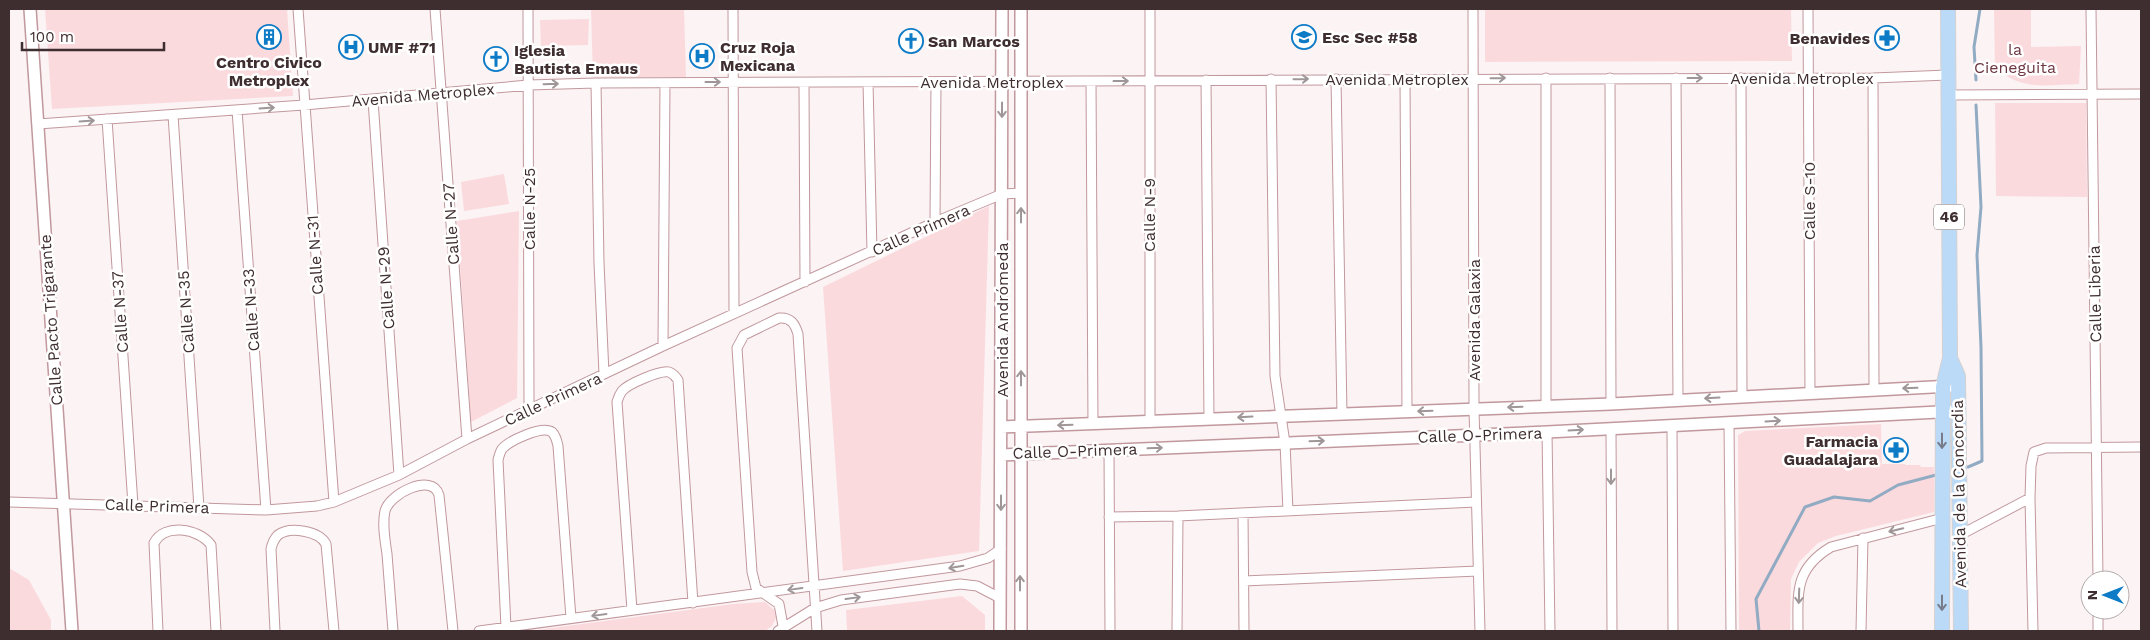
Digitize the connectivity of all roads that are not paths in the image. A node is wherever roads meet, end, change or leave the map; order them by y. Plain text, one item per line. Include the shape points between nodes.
1 (30, 9) edge
2 (298, 9) edge
3 (435, 9) edge
4 (528, 9) edge
5 (733, 9) edge
6 (1002, 9) edge
7 (1020, 9) edge
8 (1150, 9) edge
9 (1473, 9) edge
10 (1808, 9) edge
11 (1948, 9) edge
12 (2091, 9) edge
13 (1948, 76) junction
14 (1546, 78) junction
15 (1610, 78) junction
16 (1676, 78) junction
17 (1741, 78) junction
18 (1808, 78) junction
19 (1873, 78) junction
20 (1271, 79) junction
21 (1336, 79) junction
22 (1405, 79) junction
23 (1474, 79) junction
24 (1206, 80) junction
25 (1002, 81) junction
26 (1020, 81) junction
27 (1091, 81) junction
28 (1150, 81) junction
29 (734, 82) junction
30 (868, 82) junction
31 (936, 82) junction
32 (596, 83) junction
33 (665, 83) junction
34 (804, 83) junction
35 (529, 85) junction
36 (441, 93) junction
37 (2092, 94) junction
38 (2141, 94) edge
39 (1948, 95) junction
40 (373, 100) junction
41 (304, 105) junction
42 (237, 110) junction
43 (173, 115) junction
44 (107, 119) junction
45 (38, 124) junction
46 (1021, 193) junction
47 (1002, 194) junction
48 (935, 222) junction
49 (872, 252) junction
50 (805, 282) junction
51 (734, 313) junction
52 (663, 346) junction
53 (1950, 358) junction
54 (604, 374) junction
55 (1958, 386) junction
56 (1942, 387) junction
57 (1874, 389) junction
58 (1810, 394) junction
59 (1742, 397) junction
60 (1678, 400) junction
61 (1611, 404) junction
62 (1546, 406) junction
63 (1474, 409) junction
64 (529, 410) junction
65 (1406, 411) junction
66 (1958, 411) junction
67 (1942, 412) junction
68 (1342, 414) junction
69 (1280, 416) junction
70 (1209, 419) junction
71 (1150, 422) junction
72 (1729, 423) junction
73 (1093, 424) junction
74 (1672, 426) junction
75 (1001, 427) junction
76 (1021, 427) junction
77 (1611, 429) junction
78 (1547, 432) junction
79 (1475, 434) junction
80 (467, 440) junction
81 (1285, 443) junction
82 (2097, 447) junction
83 (2141, 447) edge
84 (1109, 450) junction
85 (1020, 453) junction
86 (1001, 454) junction
87 (399, 476) junction
88 (2030, 498) junction
89 (9, 502) edge
90 (334, 502) junction
91 (1476, 502) junction
92 (64, 503) junction
93 (133, 505) junction
94 (199, 508) junction
95 (266, 510) junction
96 (1288, 511) junction
97 (1243, 513) junction
98 (1178, 516) junction
99 (1109, 517) junction
100 (1943, 518) junction
101 (1960, 535) junction
102 (1863, 538) junction
103 (1001, 549) junction
104 (2098, 570) edge
105 (1478, 571) junction
106 (871, 579) junction
107 (1244, 581) junction
108 (813, 586) junction
109 (761, 593) junction
110 (873, 595) junction
111 (1000, 598) junction
112 (693, 603) junction
113 (815, 608) junction
114 (632, 610) junction
115 (572, 618) junction
116 (506, 627) junction
117 (781, 629) edge
118 (72, 631) edge
119 (158, 631) edge
120 (216, 631) edge
121 (275, 631) edge
122 (334, 631) edge
123 (394, 631) edge
124 (453, 631) edge
125 (479, 631) edge
126 (817, 631) edge
127 (1000, 631) edge
128 (1021, 631) edge
129 (1110, 631) edge
130 (1177, 631) edge
131 (1244, 631) edge
132 (1480, 631) edge
133 (1550, 631) edge
134 (1612, 631) edge
135 (1673, 631) edge
136 (1732, 631) edge
137 (1798, 631) edge
138 (1861, 631) edge
139 (1942, 631) edge
140 (1961, 631) edge
141 (2033, 631) edge

1 - 45 street, Calle Pacto Trigarante
2 - 41 street, Calle N-31
3 - 36 street, Calle N-27
4 - 35 street, Calle N-25
5 - 29 street
6 - 25 street, Avenida Andrómeda
7 - 26 street, Avenida Andrómeda
8 - 28 street, Calle N-9
9 - 23 street, Avenida Galaxia
10 - 18 street, Calle S-10
11 - 13 main road, Avenida de la Concordia / 46
12 - 37 street, Calle Liberia
13 - 19 street, Avenida Metroplex
13 - 39 main road, Avenida de la Concordia / 46
14 - 15 street, Avenida Metroplex
23 -> 14 street, Avenida Metroplex
14 - 62 street
15 - 16 street, Avenida Metroplex
15 - 61 street
16 -> 17 street, Avenida Metroplex
16 - 60 street
17 - 18 street, Avenida Metroplex
17 - 59 street
18 - 19 street, Avenida Metroplex
18 - 58 street, Calle S-10
19 - 57 street
20 -> 21 street, Avenida Metroplex
20 - 24 street, Avenida Metroplex
20 - 69 street via 1275,376
21 - 22 street, Avenida Metroplex
21 - 68 street
22 - 23 street, Avenida Metroplex
22 - 65 street
23 - 63 street, Avenida Galaxia
24 - 28 street, Avenida Metroplex
24 - 70 street
25 - 26 street, Avenida Metroplex
25 - 31 street, Avenida Metroplex
25 -> 47 street, Avenida Andrómeda
26 - 27 street, Avenida Metroplex
26 - 46 street, Avenida Andrómeda
27 -> 28 street, Avenida Metroplex
27 - 73 street
28 - 71 street, Calle N-9
33 -> 29 street, Avenida Metroplex
29 - 34 street, Avenida Metroplex
29 - 51 street
30 - 31 street, Avenida Metroplex
30 - 34 street, Avenida Metroplex
30 - 49 street
31 - 48 street
32 - 33 street, Avenida Metroplex
35 -> 32 street, Avenida Metroplex
32 - 54 street
33 - 52 street
34 - 50 street
35 - 36 street, Avenida Metroplex
35 - 64 street, Calle N-25
36 - 40 street, Avenida Metroplex
36 - 80 street, Calle N-27
37 - 38 street
37 - 39 street
37 - 82 street, Calle Liberia
39 - 53 main road, Avenida de la Concordia / 46
40 - 41 street, Avenida Metroplex
40 - 87 street, Calle N-29
42 -> 41 street, Avenida Metroplex
41 - 90 street, Calle N-31
42 - 43 street, Avenida Metroplex
42 - 95 street, Calle N-33
43 - 44 street, Avenida Metroplex
43 - 94 street, Calle N-35
45 -> 44 street, Avenida Metroplex
44 - 93 street, Calle N-37
45 - 92 street, Calle Pacto Trigarante
46 - 47 street, Calle Primera
76 -> 46 street, Avenida Andrómeda
47 - 48 street, Calle Primera
47 - 75 street, Avenida Andrómeda
48 - 49 street, Calle Primera
49 - 50 street, Calle Primera
50 - 51 street, Calle Primera
51 - 52 street, Calle Primera
52 - 54 street, Calle Primera
53 - 55 main road, Avenida de la Concordia / 46 via 1958,376
53 - 56 main road, Avenida de la Concordia / 46
54 - 64 street, Calle Primera
55 - 56 street, Calle O-Primera
55 - 66 main road, Avenida de la Concordia / 46
56 -> 57 street, Calle O-Primera
56 - 67 main road, Avenida de la Concordia / 46
57 - 58 street, Calle O-Primera
58 - 59 street, Calle O-Primera
59 -> 60 street, Calle O-Primera
60 - 61 street, Calle O-Primera
61 - 62 street, Calle O-Primera
62 -> 63 street, Calle O-Primera
63 -> 65 street, Calle O-Primera
63 - 79 street, Avenida Galaxia
64 - 80 street, Calle Primera
65 - 68 street, Calle O-Primera
66 - 67 street, Calle O-Primera
66 - 101 main road, Avenida de la Concordia / 46
72 -> 67 street, Calle O-Primera
67 -> 100 main road, Avenida de la Concordia / 46
68 - 69 street, Calle O-Primera
69 -> 70 street, Calle O-Primera
69 - 81 street
70 - 71 street, Calle O-Primera
71 - 73 street, Calle O-Primera
72 - 74 street, Calle O-Primera
72 - 136 street
73 -> 76 street, Calle O-Primera
74 - 77 street, Calle O-Primera
74 - 135 street
75 - 76 street, Calle O-Primera
75 - 86 street, Avenida Andrómeda
76 - 85 street, Avenida Andrómeda
78 -> 77 street, Calle O-Primera
77 -> 134 street
78 - 79 street, Calle O-Primera
78 - 133 street
81 -> 79 street, Calle O-Primera
79 - 91 street, Avenida Galaxia
80 - 87 street, Calle Primera
84 -> 81 street, Calle O-Primera
81 - 96 street
82 - 83 street
82 - 88 street via 2046,448 2034,452
82 - 104 street, Calle Liberia
84 - 85 street, Calle O-Primera
84 - 99 street
85 - 86 street, Calle O-Primera
128 -> 85 street, Avenida Andrómeda
86 -> 103 street, Avenida Andrómeda
87 - 90 street, Calle Primera
88 - 101 street
88 - 141 street
89 - 92 street, Calle Primera
90 - 95 street, Calle Primera
91 - 96 street
91 - 105 street, Avenida Galaxia
92 - 93 street, Calle Primera
92 - 118 street, Calle Pacto Trigarante
93 - 94 street, Calle Primera
94 - 95 street, Calle Primera
96 - 97 street
97 - 98 street
97 - 107 street
98 - 99 street
98 - 130 street
99 - 129 street
100 -> 102 street
100 -> 139 main road, Avenida de la Concordia / 46
101 - 140 main road, Avenida de la Concordia / 46
102 -> 137 street via 1831,547 1810,563 1803,573
102 - 138 street
103 -> 106 street via 988,558 960,566
103 - 111 street, Avenida Andrómeda
105 - 107 street
105 - 132 street, Avenida Galaxia
106 - 108 street
106 - 110 street
107 - 131 street
108 -> 109 street
108 - 109 street via 798,334 790,320 779,318 744,335 737,348 752,572 756,588
108 - 113 street
109 - 112 street
109 - 117 street via 779,604
110 - 111 street via 960,584 977,586
113 -> 110 street
111 - 127 street, Avenida Andrómeda
112 - 114 street
112 - 114 street via 680,396 675,375 662,372 628,386 617,402
113 - 117 street
113 - 126 street
114 -> 115 street
115 - 116 street
115 - 116 street via 558,446 550,431 535,431 509,444 498,460
116 - 125 street
119 - 120 street via 154,543 163,532 186,531 198,533 210,545
121 - 122 street via 270,560 273,541 288,531 316,534 322,538 328,552
123 - 124 street via 384,531 385,509 395,497 425,484 432,485 439,495

